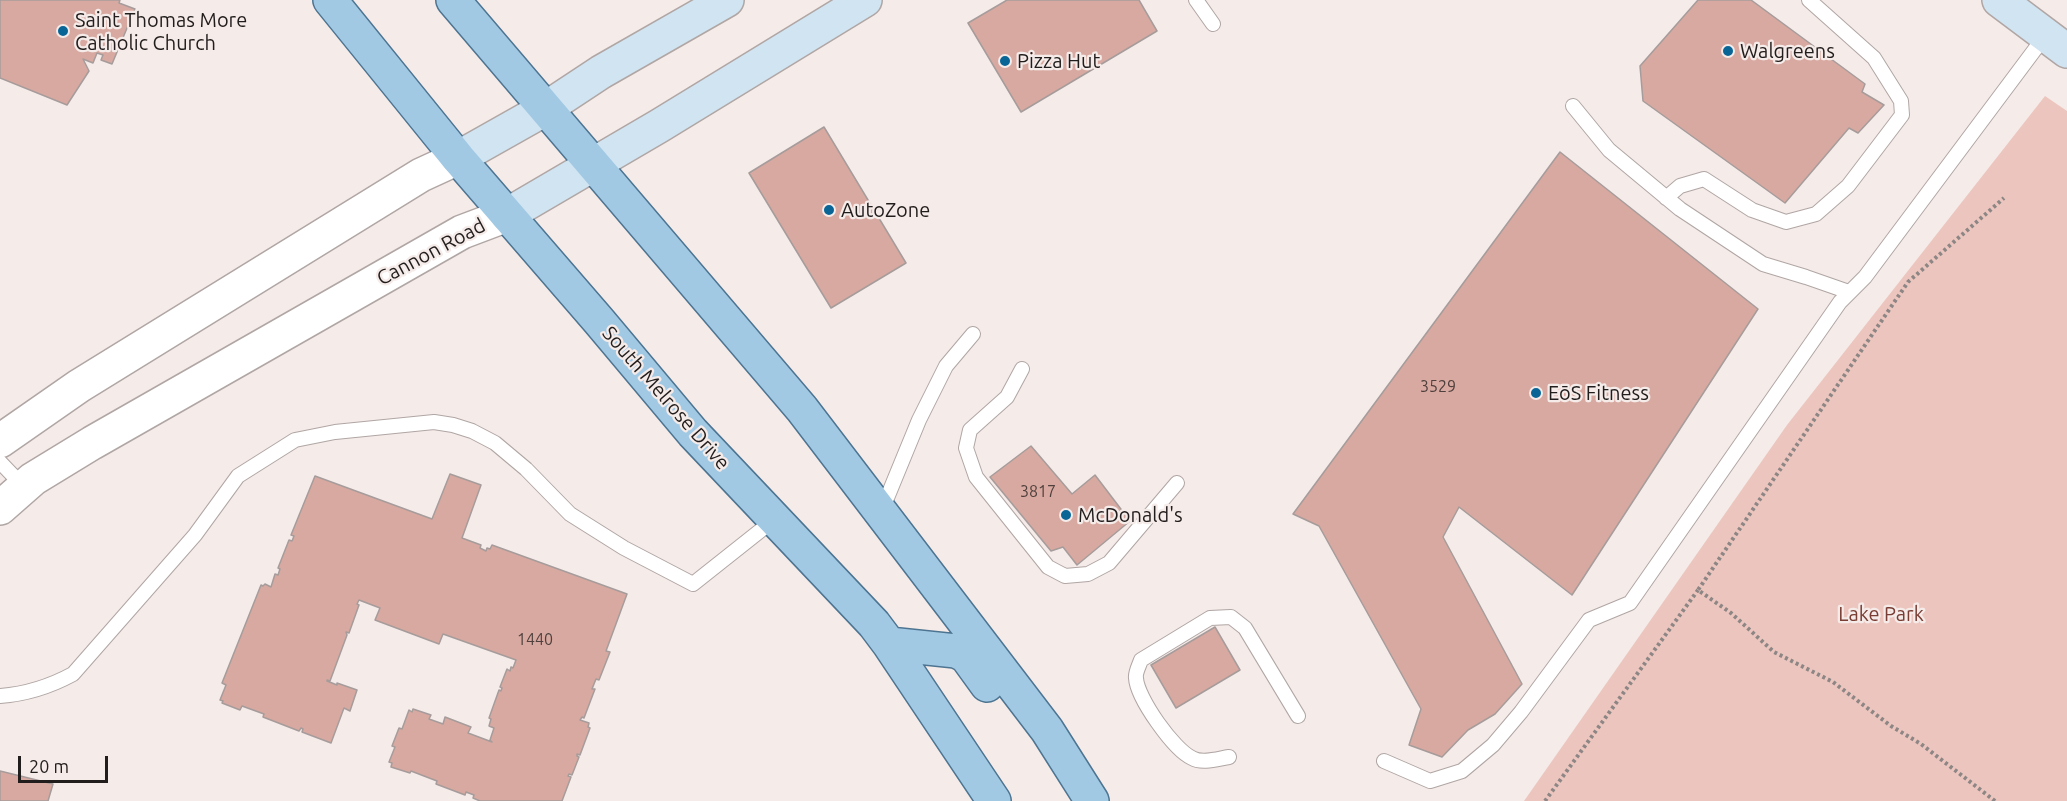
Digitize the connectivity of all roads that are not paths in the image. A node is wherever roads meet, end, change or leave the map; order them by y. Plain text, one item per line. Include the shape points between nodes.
1 (330, 0) edge
2 (453, 0) edge
3 (727, 0) edge
4 (865, 0) edge
5 (1196, 0) edge
6 (1809, 0) edge
7 (1999, 0) edge
8 (1213, 24) dead end
9 (2056, 44) edge
10 (1573, 106) dead end
11 (545, 109) junction
12 (458, 158) junction
13 (593, 165) junction
14 (1666, 198) junction
15 (507, 215) junction
16 (1849, 292) junction
17 (973, 334) dead end
18 (1022, 369) dead end
19 (0, 441) edge
20 (0, 462) edge
21 (1177, 483) dead end
22 (12, 498) edge
23 (881, 512) junction
24 (775, 519) junction
25 (889, 644) junction
26 (1014, 686) junction
27 (0, 696) edge
28 (1298, 716) dead end
29 (1229, 757) dead end
30 (1384, 760) dead end
31 (994, 801) edge
32 (1092, 801) edge

1 - 12 main road, South Melrose Drive
2 - 11 main road
3 - 11 main road
4 - 13 main road, Cannon Road
5 - 8 lane
6 - 14 lane via 1874,58 1901,102 1902,115 1848,186 1816,214 1786,222 1752,210 1704,179 1680,186
7 - 9 main road
9 - 16 lane
10 - 14 lane via 1609,150
11 - 12 main road
11 - 13 main road
12 - 15 main road, South Melrose Drive
12 - 19 street via 421,175 79,386
13 - 15 main road, Cannon Road
13 - 23 main road via 802,409
14 - 16 lane via 1762,264
15 - 22 street, Cannon Road via 462,232 92,443 33,479
15 - 24 main road, South Melrose Drive via 693,433
16 - 30 lane via 1630,603 1589,620 1493,745 1462,771 1430,781
17 - 23 lane via 946,366
18 - 21 lane via 1007,397 970,430 966,448 976,477 1048,567 1065,576 1088,574 1109,563
20 - 22 lane
23 - 26 main road
24 - 25 main road, South Melrose Drive
24 - 27 lane via 693,584 570,514 526,469 495,443 472,431 434,422 295,440 238,476 195,535 73,674 50,687
25 - 26 main road via 956,651 966,656 989,687 996,690
25 - 31 main road, South Melrose Drive
26 - 32 main road
28 - 29 lane via 1245,628 1231,616 1210,618 1141,660 1135,677 1142,700 1180,751 1194,760

